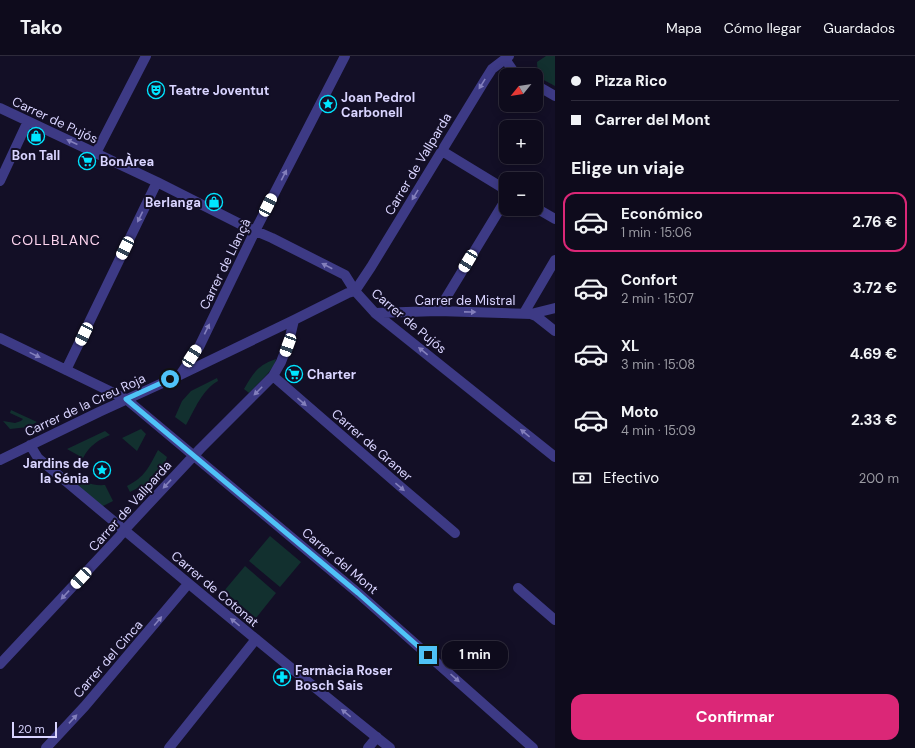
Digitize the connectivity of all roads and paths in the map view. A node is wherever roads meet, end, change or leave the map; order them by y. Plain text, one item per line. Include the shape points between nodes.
1 (146, 56) edge
2 (345, 56) edge
3 (507, 57) edge
4 (512, 68) edge
5 (543, 89) edge
6 (555, 96) edge
7 (0, 108) edge
8 (28, 121) junction
9 (442, 151) junction
10 (96, 153) junction
11 (0, 181) edge
12 (157, 182) junction
13 (499, 186) edge
14 (499, 211) edge
15 (543, 212) edge
16 (555, 219) edge
17 (255, 231) junction
18 (555, 260) edge
19 (355, 291) junction
20 (555, 308) edge
21 (438, 311) junction
22 (375, 313) junction
23 (528, 313) junction
24 (294, 320) junction
25 (555, 331) edge
26 (0, 338) edge
27 (66, 370) junction
28 (180, 375) junction
29 (273, 376) junction
30 (126, 399) junction
31 (30, 445) junction
32 (194, 456) junction
33 (555, 457) edge
34 (0, 460) edge
35 (125, 530) junction
36 (455, 533) dead end
37 (188, 584) junction
38 (518, 588) dead end
39 (555, 620) edge
40 (256, 639) junction
41 (0, 664) edge
42 (377, 737) junction
43 (46, 748) edge
44 (170, 748) edge
45 (368, 748) edge
46 (390, 748) edge
47 (533, 748) edge

1 - 10 street
17 -> 2 street, Carrer de Llançà
3 - 4 street
3 -> 9 street, Carrer de Vallparda via 492,69
5 - 6 street
7 - 8 street, Carrer de Pujós
10 -> 8 street, Carrer de Pujós
8 - 11 street
9 - 13 street
9 -> 19 street, Carrer de Vallparda
10 - 12 street, Carrer de Pujós
12 - 17 street, Carrer de Pujós
12 -> 27 street
14 - 21 street
15 - 16 street
19 -> 17 street, Carrer de Pujós via 345,275
28 -> 17 street, Carrer de Llançà via 199,346
18 - 23 street
19 - 22 street, Carrer de Pujós
19 - 24 street, Carrer de la Creu Roja
20 - 23 street, Carrer de Mistral
21 - 22 street, Carrer de Mistral
21 -> 23 street, Carrer de Mistral
33 -> 22 street, Carrer de Pujós
23 - 25 street
24 - 28 street, Carrer de la Creu Roja
24 - 29 street, Carrer de Vallparda via 289,341
26 -> 27 street, Carrer del Mont
27 - 30 street, Carrer del Mont
28 - 30 street, Carrer de la Creu Roja
29 -> 32 street, Carrer de Vallparda
29 -> 36 street, Carrer de Graner
30 - 31 street, Carrer de la Creu Roja
30 - 32 street, Carrer del Mont
31 - 34 street, Carrer de la Creu Roja
31 - 35 street, Carrer de Cotonat via 38,458
32 -> 35 street, Carrer de Vallparda
32 -> 47 street, Carrer del Mont via 358,593
35 - 37 street, Carrer de Cotonat
35 -> 41 street, Carrer de Vallparda
40 -> 37 street, Carrer de Cotonat
43 -> 37 street, Carrer del Cinca
38 - 39 street
42 -> 40 street, Carrer de Cotonat
40 - 44 street
42 - 45 street
42 - 46 street, Carrer de Cotonat

